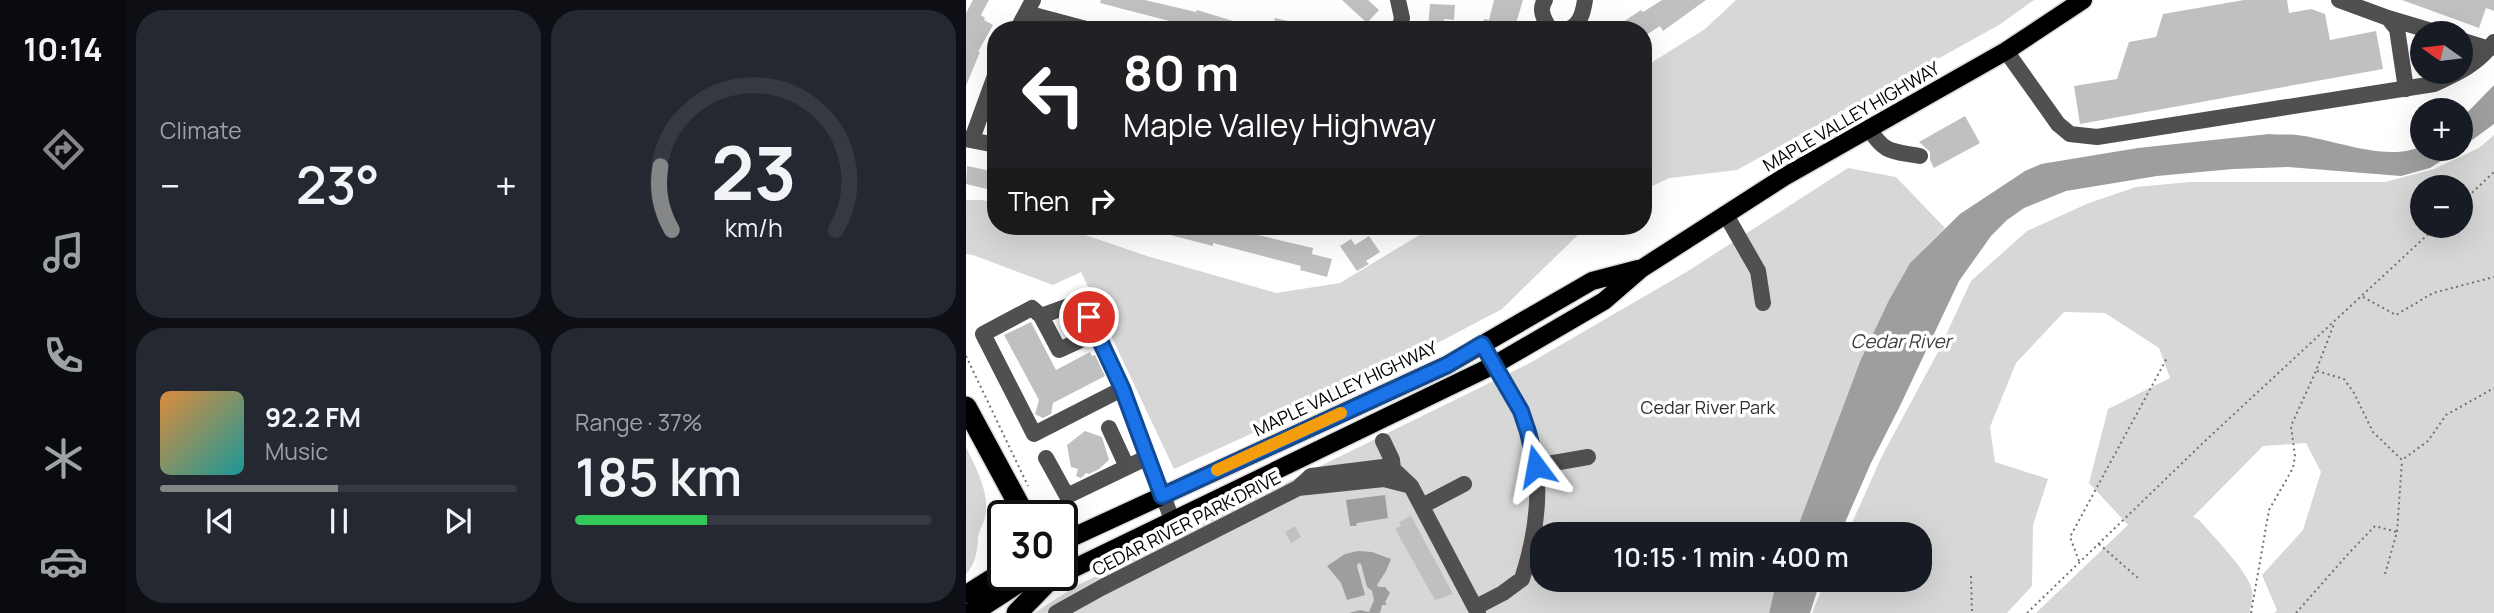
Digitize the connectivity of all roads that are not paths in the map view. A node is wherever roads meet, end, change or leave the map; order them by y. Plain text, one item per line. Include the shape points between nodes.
1 (1398, 0) edge
2 (1545, 0) edge
3 (1585, 0) edge
4 (2082, 0) edge
5 (2339, 0) edge
6 (2363, 4) edge
7 (1030, 7) edge
8 (2388, 18) junction
9 (1067, 21) edge
10 (1401, 21) edge
11 (1545, 21) edge
12 (1578, 21) edge
13 (2410, 25) edge
14 (2473, 42) edge
15 (2491, 45) edge
16 (2006, 51) junction
17 (2406, 89) junction
18 (987, 95) edge
19 (1869, 128) junction
20 (969, 139) edge
21 (987, 143) edge
22 (1920, 156) dead end
23 (1726, 215) junction
24 (1641, 269) junction
25 (1763, 303) dead end
26 (1041, 316) junction
27 (1097, 333) junction
28 (1482, 344) junction
29 (1494, 365) junction
30 (1122, 388) junction
31 (966, 407) edge
32 (966, 427) edge
33 (1109, 428) dead end
34 (1383, 441) dead end
35 (1148, 457) junction
36 (1588, 457) dead end
37 (1046, 458) dead end
38 (1536, 466) junction
39 (1127, 467) junction
40 (1393, 469) junction
41 (1464, 484) dead end
42 (1411, 486) junction
43 (1298, 488) junction
44 (1162, 496) junction
45 (1003, 500) edge
46 (1016, 500) edge
47 (1422, 506) junction
48 (1173, 522) junction
49 (1078, 535) edge
50 (1078, 564) edge
51 (987, 581) edge
52 (1019, 591) edge
53 (1021, 591) edge
54 (1037, 591) edge
55 (966, 594) edge
56 (1477, 610) edge
57 (971, 613) edge
58 (980, 613) edge
59 (1017, 613) edge
60 (1056, 613) edge

1 - 10 street
2 - 11 street
3 - 12 street
4 - 16 main road, MAPLE VALLEY HIGHWAY
5 - 6 street
6 - 8 street
7 - 9 street
8 - 13 street
8 - 17 street via 2396,29
14 - 15 street
15 - 17 street via 2469,68 2434,84
16 - 17 street via 2058,124 2082,137
16 - 19 main road, MAPLE VALLEY HIGHWAY
18 - 20 street
19 - 22 street via 1884,149
19 - 23 main road, MAPLE VALLEY HIGHWAY
20 - 21 street
23 - 24 main road, MAPLE VALLEY HIGHWAY
23 - 25 street via 1758,271
24 - 28 main road, MAPLE VALLEY HIGHWAY via 1592,281
24 - 29 main road, MAPLE VALLEY HIGHWAY via 1604,301
26 - 27 street via 1082,301
26 - 27 street via 1059,350
26 - 30 street via 1032,308 983,334 1034,433
27 - 30 street
28 - 29 street
28 - 44 main road, MAPLE VALLEY HIGHWAY via 1447,365
29 - 38 street via 1521,411
29 - 48 main road, MAPLE VALLEY HIGHWAY
30 - 35 street
31 - 46 highway
32 - 45 highway
33 - 39 street
34 - 40 street
35 - 39 street
35 - 44 street
36 - 38 street
37 - 39 street via 1067,496
38 - 56 street via 1536,520 1522,579
40 - 42 street
40 - 43 street, CEDAR RIVER PARK DRIVE via 1311,476
41 - 47 street
42 - 43 street, CEDAR RIVER PARK DRIVE via 1384,479
42 - 47 street
43 - 60 street, CEDAR RIVER PARK DRIVE
44 - 48 street
44 - 49 main road, MAPLE VALLEY HIGHWAY
47 - 56 street
48 - 50 main road, MAPLE VALLEY HIGHWAY
51 - 55 main road
52 - 57 highway
53 - 58 main road, MAPLE VALLEY HIGHWAY
54 - 59 highway

